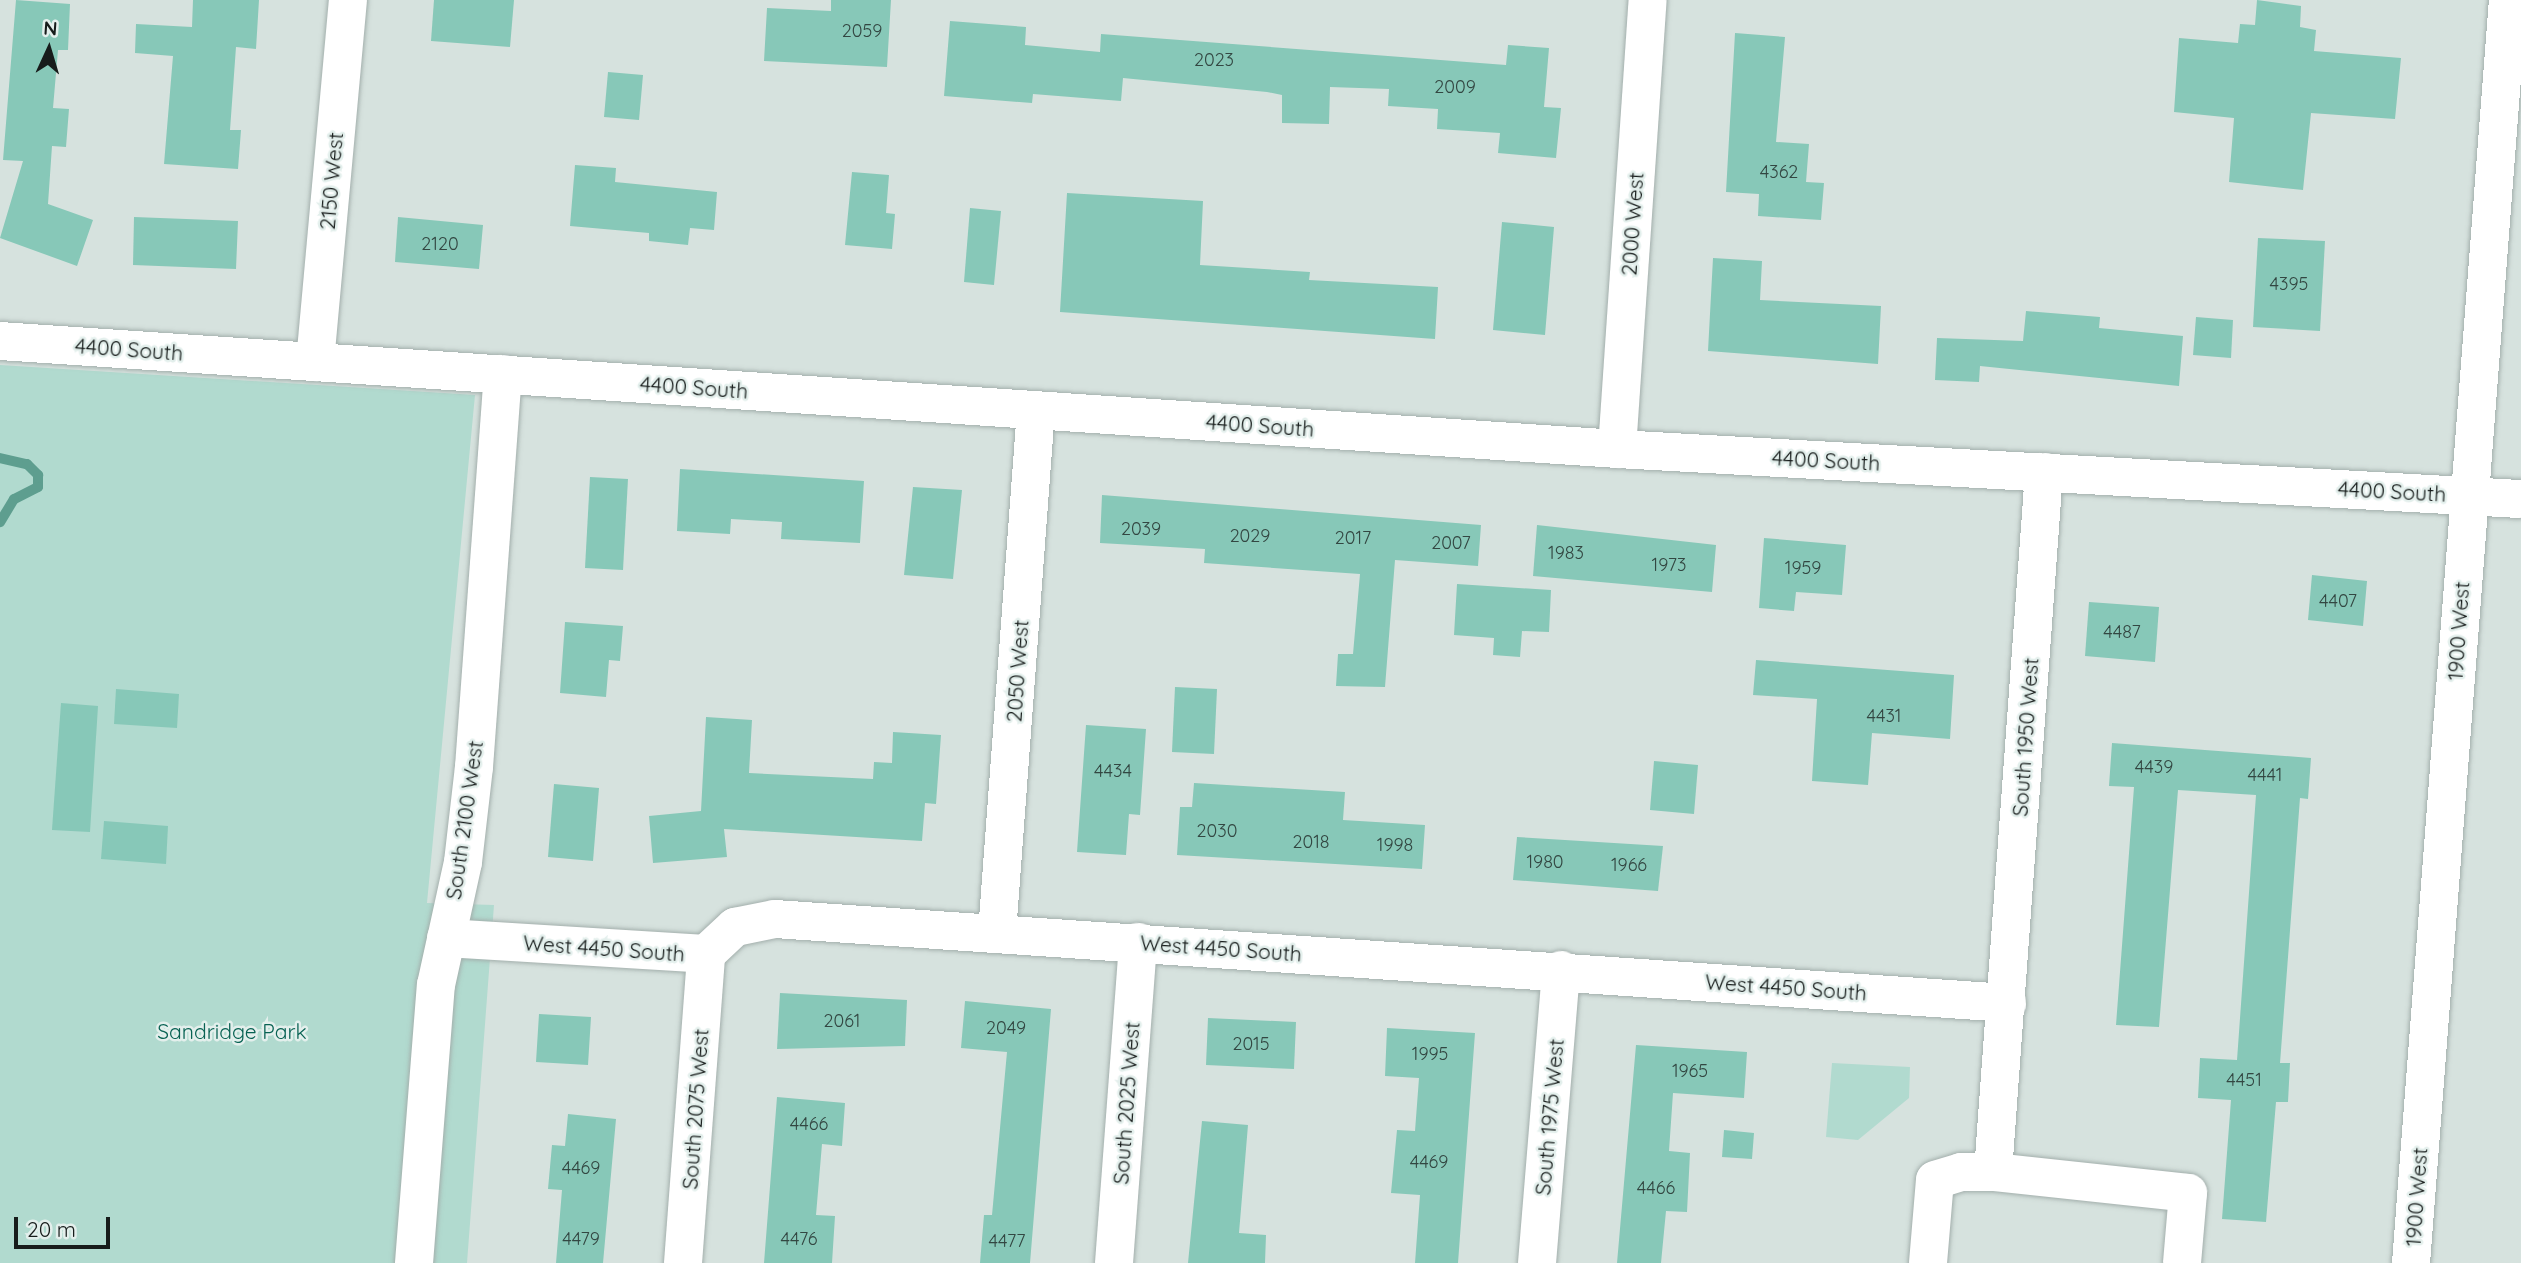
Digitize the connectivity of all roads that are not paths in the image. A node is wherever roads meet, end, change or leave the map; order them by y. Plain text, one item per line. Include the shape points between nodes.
1 (348, 0) edge
2 (1648, 0) edge
3 (2508, 0) edge
4 (0, 341) edge
5 (315, 362) junction
6 (503, 374) junction
7 (1036, 410) junction
8 (1617, 449) junction
9 (2044, 471) junction
10 (2469, 495) junction
11 (2521, 499) edge
12 (997, 933) junction
13 (446, 938) junction
14 (1138, 942) junction
15 (706, 954) junction
16 (1561, 970) junction
17 (2007, 1003) junction
18 (1993, 1172) junction
19 (414, 1263) edge
20 (683, 1263) edge
21 (1114, 1263) edge
22 (1537, 1263) edge
23 (1928, 1263) edge
24 (2182, 1263) edge
25 (2411, 1263) edge

1 - 5 street, 2150 West
2 - 8 street, 2000 West
3 - 10 street, 1900 West
4 - 5 street, 4400 South
5 - 6 street, 4400 South
6 - 7 street, 4400 South
6 - 13 street, South 2100 West via 474,766
7 - 8 street, 4400 South
7 - 12 street, 2050 West
8 - 9 street, 4400 South
9 - 10 street, 4400 South
9 - 17 street, South 1950 West
10 - 11 street, 4400 South
10 - 25 street, 1900 West
12 - 14 street, West 4450 South
12 - 15 street, West 4450 South via 775,919 735,927
13 - 15 street, West 4450 South
13 - 19 street, South 2100 West via 436,985
14 - 16 street, West 4450 South
14 - 21 street, South 2025 West
15 - 20 street, South 2075 West
16 - 17 street, West 4450 South
16 - 22 street, South 1975 West
17 - 18 street, South 1950 West
18 - 23 street via 1961,1172 1935,1181
18 - 24 street via 2188,1193

